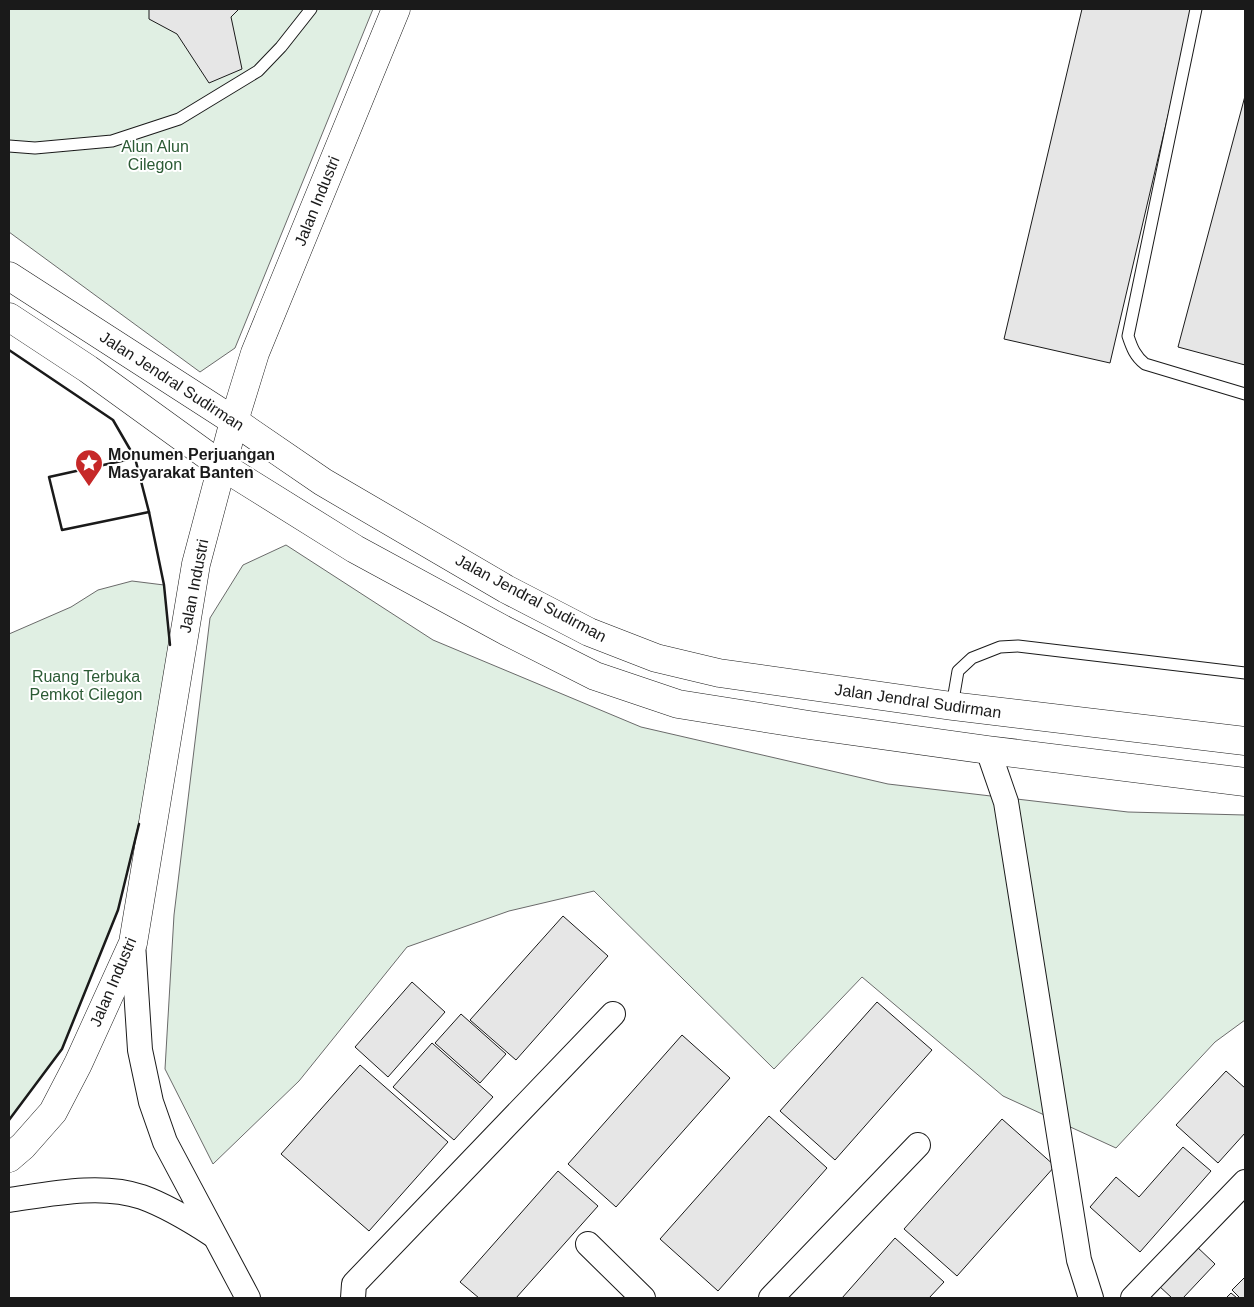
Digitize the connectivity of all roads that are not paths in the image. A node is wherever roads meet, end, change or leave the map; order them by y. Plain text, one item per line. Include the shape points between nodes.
1 (311, 9) edge
2 (396, 9) edge
3 (1196, 9) edge
4 (9, 146) edge
5 (9, 276) edge
6 (9, 318) edge
7 (1245, 394) edge
8 (234, 421) junction
9 (222, 466) junction
10 (1245, 673) edge
11 (952, 706) junction
12 (1245, 742) edge
13 (988, 750) junction
14 (1245, 782) edge
15 (133, 943) junction
16 (613, 1014) dead end
17 (918, 1145) dead end
18 (9, 1158) edge
19 (1245, 1182) edge
20 (9, 1200) edge
21 (214, 1236) junction
22 (588, 1244) dead end
23 (248, 1298) edge
24 (353, 1298) edge
25 (643, 1298) edge
26 (771, 1298) edge
27 (1091, 1298) edge
28 (1133, 1298) edge

1 - 4 lane via 258,71 179,119 112,142 35,148
2 - 8 main road, Jalan Industri via 255,353
3 - 7 lane via 1128,336 1132,349 1145,364
5 - 8 main road, Jalan Jendral Sudirman
6 - 9 main road via 88,369
8 - 9 main road, Jalan Industri
8 - 11 main road, Jalan Jendral Sudirman via 323,482 506,589 589,632 656,658 718,673
9 - 13 main road via 355,548 595,676 678,704 809,726
9 - 15 main road, Jalan Industri via 196,564
10 - 11 lane via 1018,646 1000,647 972,658 958,671
11 - 12 main road, Jalan Jendral Sudirman
13 - 14 main road
13 - 27 street via 1006,802 1079,1260
15 - 18 main road, Jalan Industri via 53,1112
15 - 21 street via 140,1050 151,1102 165,1142
16 - 24 street via 354,1284
17 - 26 street
19 - 28 street
20 - 21 street via 105,1190 119,1192 142,1197 181,1214
21 - 23 street
22 - 25 street

